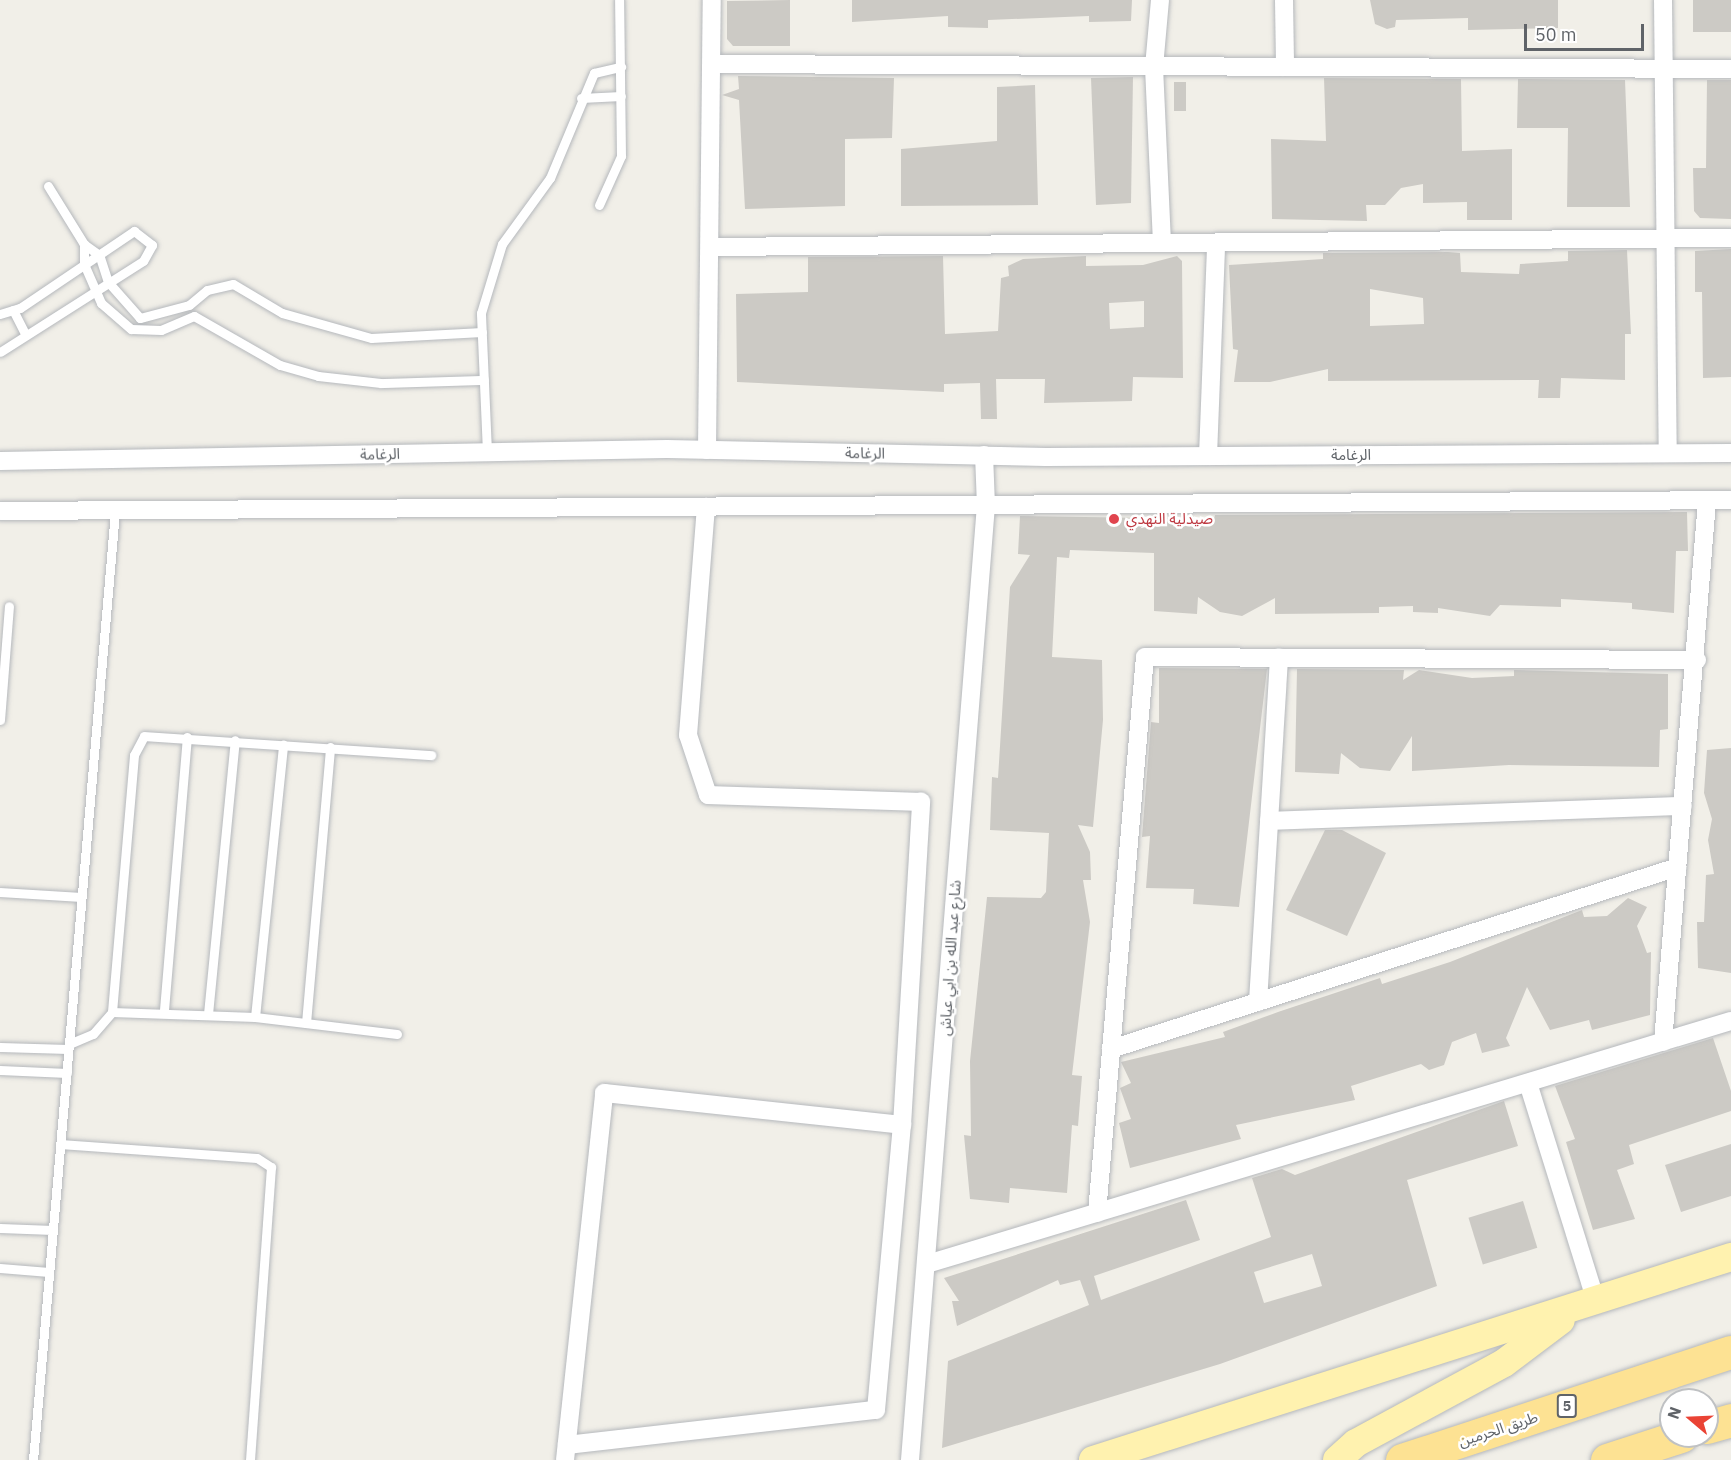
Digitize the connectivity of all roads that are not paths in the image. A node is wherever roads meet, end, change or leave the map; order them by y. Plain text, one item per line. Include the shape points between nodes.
1 (619, 0) edge
2 (712, 0) edge
3 (1160, 0) edge
4 (1284, 0) edge
5 (1663, 0) edge
6 (712, 64) junction
7 (621, 67) junction
8 (1154, 67) junction
9 (1285, 67) junction
10 (1663, 69) junction
11 (1731, 69) edge
12 (621, 96) junction
13 (581, 98) junction
14 (48, 186) dead end
15 (599, 205) dead end
16 (1731, 238) edge
17 (1665, 239) junction
18 (1162, 243) junction
19 (1216, 243) junction
20 (84, 244) junction
21 (710, 247) junction
22 (99, 255) junction
23 (84, 264) junction
24 (108, 282) junction
25 (96, 290) junction
26 (189, 305) junction
27 (13, 310) junction
28 (0, 314) edge
29 (194, 316) junction
30 (482, 332) junction
31 (26, 335) junction
32 (0, 352) edge
33 (484, 380) junction
34 (707, 450) junction
35 (488, 452) junction
36 (1668, 453) junction
37 (1731, 453) edge
38 (984, 455) junction
39 (1208, 456) junction
40 (0, 462) edge
41 (1731, 500) edge
42 (1707, 501) junction
43 (986, 506) junction
44 (706, 507) junction
45 (0, 511) edge
46 (115, 511) junction
47 (9, 606) dead end
48 (1280, 658) junction
49 (1696, 660) junction
50 (0, 720) edge
51 (187, 736) junction
52 (235, 740) junction
53 (283, 744) junction
54 (330, 747) junction
55 (431, 755) dead end
56 (1683, 806) junction
57 (1269, 820) junction
58 (1678, 867) junction
59 (0, 892) edge
60 (81, 897) junction
61 (1258, 1002) junction
62 (164, 1010) junction
63 (112, 1012) junction
64 (208, 1014) junction
65 (255, 1017) junction
66 (1731, 1021) edge
67 (306, 1023) junction
68 (397, 1034) dead end
69 (1663, 1042) junction
70 (0, 1047) edge
71 (68, 1047) junction
72 (1111, 1049) junction
73 (0, 1070) edge
74 (66, 1073) junction
75 (1528, 1083) junction
76 (902, 1125) junction
77 (60, 1144) junction
78 (1097, 1213) junction
79 (0, 1228) edge
80 (53, 1230) junction
81 (1731, 1257) edge
82 (927, 1264) junction
83 (0, 1268) edge
84 (49, 1272) junction
85 (1589, 1303) junction
86 (1731, 1352) edge
87 (1659, 1443) edge
88 (566, 1452) edge
89 (33, 1460) edge
90 (250, 1460) edge
91 (910, 1460) edge
92 (1092, 1460) edge
93 (1337, 1460) edge
94 (1402, 1460) edge
95 (1607, 1460) edge

1 - 7 lane
2 - 6 street
3 - 8 street
4 - 9 street
5 - 10 street
6 - 8 street
6 - 21 street
7 - 12 lane
7 - 13 lane via 594,73
8 - 9 street
8 - 18 street
9 - 10 street
10 - 11 street
10 - 17 street
12 - 13 lane
12 - 15 lane via 621,156
13 - 30 lane via 550,178 502,244 481,312
14 - 20 lane
16 - 17 street
17 - 19 street
17 - 36 street
18 - 19 street
18 - 21 street
19 - 39 street
20 - 22 lane
20 - 23 lane
21 - 34 street
22 - 23 lane
22 - 24 lane
22 - 24 lane via 134,231 152,245 143,261
23 - 25 lane
23 - 27 lane
24 - 25 lane
24 - 26 lane via 140,318
25 - 29 lane via 107,312 131,329 161,330
25 - 31 lane
26 - 29 lane
26 - 30 lane via 207,290 233,284 282,313 371,338
27 - 28 lane
27 - 31 lane
29 - 33 lane via 280,365 318,376 381,383
30 - 33 lane
31 - 32 lane
33 - 35 lane
34 - 35 street, الرغامة
34 - 38 street, الرغامة
35 - 40 street, الرغامة
36 - 37 street, الرغامة
36 - 39 street, الرغامة
38 - 39 street, الرغامة
38 - 43 street, شارع عبد الله بن ابي عياش
41 - 42 street
42 - 43 street
42 - 49 street
43 - 44 street
43 - 82 street, شارع عبد الله بن ابي عياش
44 - 46 street
44 - 76 street via 688,735 708,795 921,802
45 - 46 street
46 - 60 lane
47 - 50 lane
48 - 49 street
48 - 57 street
48 - 72 street via 1145,657
49 - 56 street
51 - 52 lane
51 - 62 lane
51 - 63 lane via 144,736 134,755
52 - 53 lane
52 - 64 lane
53 - 54 lane
53 - 65 lane
54 - 55 lane
54 - 67 lane
56 - 57 street
56 - 58 street
57 - 61 street
58 - 61 street
58 - 69 street
59 - 60 lane
60 - 71 lane
61 - 72 street
62 - 63 lane
62 - 64 lane
63 - 71 lane via 93,1034
64 - 65 lane
65 - 67 lane
66 - 69 street
67 - 68 lane
69 - 75 street
70 - 71 lane
71 - 74 lane
72 - 78 street
73 - 74 lane
74 - 77 lane
75 - 78 street
75 - 85 street
76 - 88 street via 876,1410
76 - 88 street via 604,1093
77 - 80 lane
77 - 90 lane via 257,1158 271,1167
78 - 82 street
79 - 80 lane
80 - 84 lane
81 - 85 main road
82 - 91 street, شارع عبد الله بن ابي عياش
83 - 84 lane
84 - 89 lane
85 - 92 main road
85 - 93 main road via 1504,1363 1356,1443
86 - 94 highway, طريق الحرمين / 5
87 - 95 highway

